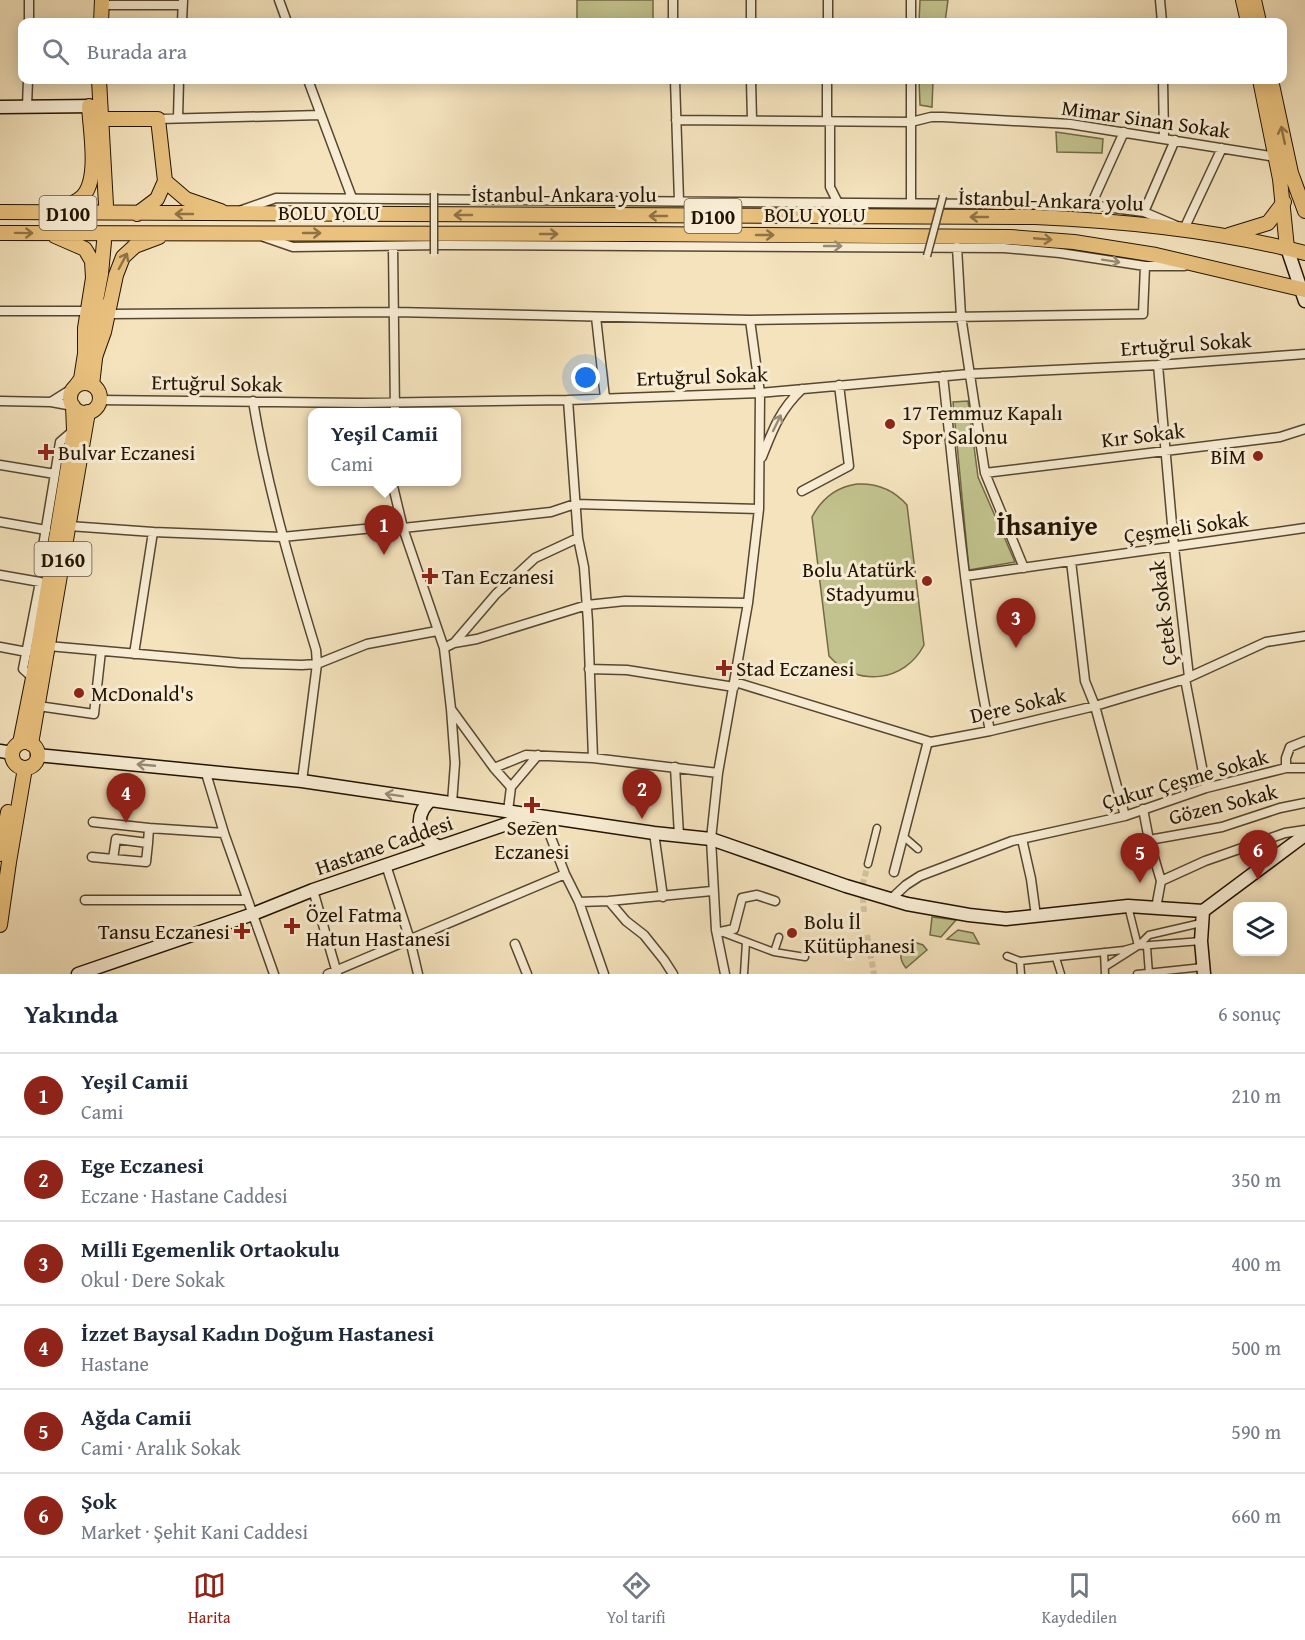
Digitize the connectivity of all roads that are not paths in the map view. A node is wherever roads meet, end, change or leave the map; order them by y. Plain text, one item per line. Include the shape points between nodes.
1 (29, 0) edge
2 (279, 0) edge
3 (673, 0) edge
4 (751, 0) edge
5 (828, 0) edge
6 (911, 0) edge
7 (1160, 0) edge
8 (1243, 0) edge
9 (1254, 0) edge
10 (182, 2) edge
11 (102, 3) edge
12 (29, 18) edge
13 (101, 18) edge
14 (182, 18) edge
15 (286, 18) edge
16 (673, 18) edge
17 (751, 18) edge
18 (828, 18) edge
19 (911, 18) edge
20 (1162, 18) edge
21 (1247, 18) edge
22 (1258, 18) edge
23 (28, 84) edge
24 (98, 84) edge
25 (99, 84) edge
26 (179, 84) edge
27 (309, 84) edge
28 (675, 84) edge
29 (751, 84) edge
30 (827, 84) edge
31 (911, 84) edge
32 (1163, 84) edge
33 (1261, 84) edge
34 (1272, 84) edge
35 (27, 106) junction
36 (93, 106) junction
37 (0, 107) edge
38 (321, 115) junction
39 (178, 118) junction
40 (102, 119) junction
41 (158, 119) junction
42 (676, 120) junction
43 (752, 120) junction
44 (829, 121) junction
45 (911, 122) junction
46 (1124, 132) junction
47 (1164, 138) junction
48 (1175, 140) junction
49 (1222, 148) junction
50 (1276, 157) junction
51 (165, 181) junction
52 (434, 194) dead end
53 (943, 196) dead end
54 (352, 198) junction
55 (679, 201) junction
56 (838, 202) junction
57 (1284, 202) junction
58 (911, 203) junction
59 (1091, 204) junction
60 (0, 210) edge
61 (1305, 211) edge
62 (1144, 212) junction
63 (49, 213) junction
64 (137, 214) junction
65 (230, 214) junction
66 (1184, 229) junction
67 (0, 233) edge
68 (47, 233) junction
69 (169, 233) junction
70 (252, 233) junction
71 (1224, 236) junction
72 (106, 241) tunnel mouth
73 (393, 246) junction
74 (957, 247) junction
75 (1287, 248) junction
76 (1305, 253) edge
77 (434, 254) dead end
78 (927, 256) dead end
79 (1145, 266) junction
80 (1205, 266) junction
81 (1303, 293) edge
82 (0, 311) edge
83 (87, 311) junction
84 (394, 312) junction
85 (108, 314) junction
86 (961, 316) junction
87 (596, 318) junction
88 (750, 320) junction
89 (90, 353) junction
90 (1305, 354) edge
91 (1158, 365) junction
92 (969, 374) junction
93 (943, 376) junction
94 (92, 385) junction
95 (839, 385) junction
96 (75, 387) junction
97 (802, 388) junction
98 (760, 393) junction
99 (604, 398) junction
100 (99, 399) junction
101 (568, 400) junction
102 (0, 401) edge
103 (253, 401) junction
104 (51, 402) junction
105 (395, 402) junction
106 (361, 403) junction
107 (73, 406) junction
108 (363, 408) edge
109 (395, 408) edge
110 (88, 412) junction
111 (1305, 429) edge
112 (74, 430) junction
113 (1164, 450) junction
114 (760, 463) junction
115 (0, 465) edge
116 (985, 473) junction
117 (55, 474) junction
118 (392, 486) edge
119 (802, 491) dead end
120 (575, 504) junction
121 (759, 509) junction
122 (0, 522) edge
123 (69, 526) junction
124 (374, 528) dead end
125 (403, 528) junction
126 (1305, 528) edge
127 (46, 530) junction
128 (153, 532) junction
129 (282, 537) junction
130 (578, 538) junction
131 (1174, 547) junction
132 (1071, 561) junction
133 (1024, 568) junction
134 (0, 575) edge
135 (50, 576) junction
136 (965, 576) junction
137 (748, 603) junction
138 (587, 604) junction
139 (437, 631) junction
140 (1305, 636) edge
141 (454, 642) junction
142 (48, 646) junction
143 (0, 647) edge
144 (444, 648) junction
145 (101, 651) junction
146 (27, 652) junction
147 (134, 654) junction
148 (316, 664) junction
149 (589, 669) junction
150 (33, 678) junction
151 (1187, 678) junction
152 (734, 685) junction
153 (38, 706) junction
154 (1095, 706) junction
155 (451, 709) junction
156 (990, 731) junction
157 (928, 741) junction
158 (1305, 741) edge
159 (21, 754) edge
160 (538, 755) junction
161 (594, 758) junction
162 (675, 767) junction
163 (494, 768) junction
164 (1286, 768) junction
165 (1305, 768) edge
166 (205, 770) junction
167 (718, 773) junction
168 (302, 781) junction
169 (512, 787) junction
170 (1206, 788) junction
171 (431, 800) junction
172 (452, 803) junction
173 (1305, 803) edge
174 (1143, 809) junction
175 (508, 811) junction
176 (538, 816) junction
177 (1125, 816) junction
178 (93, 822) dead end
179 (497, 827) junction
180 (149, 828) junction
181 (877, 828) dead end
182 (1305, 830) edge
183 (224, 833) junction
184 (654, 833) junction
185 (680, 835) junction
186 (1305, 835) edge
187 (903, 837) junction
188 (711, 839) junction
189 (1022, 839) junction
190 (1149, 840) junction
191 (148, 843) junction
192 (438, 846) junction
193 (918, 849) dead end
194 (0, 851) edge
195 (92, 857) dead end
196 (114, 859) junction
197 (868, 864) tunnel mouth
198 (387, 865) junction
199 (894, 872) dead end
200 (564, 874) junction
201 (1161, 880) junction
202 (313, 890) junction
203 (712, 891) junction
204 (663, 897) junction
205 (891, 899) junction
206 (85, 900) dead end
207 (247, 900) junction
208 (609, 901) junction
209 (775, 901) dead end
210 (579, 902) junction
211 (1128, 906) junction
212 (1156, 908) junction
213 (253, 914) junction
214 (1036, 916) junction
215 (1202, 917) junction
216 (0, 925) edge
217 (718, 931) junction
218 (779, 937) dead end
219 (410, 940) junction
220 (1201, 941) junction
221 (746, 942) junction
222 (515, 944) dead end
223 (1138, 946) junction
224 (1147, 947) junction
225 (774, 952) junction
226 (1104, 952) junction
227 (1007, 956) dead end
228 (805, 957) dead end
229 (1056, 958) junction
230 (1020, 961) junction
231 (1105, 971) edge
232 (1203, 971) edge
233 (334, 973) edge
234 (1149, 973) edge
235 (78, 974) edge
236 (274, 974) edge
237 (417, 974) edge
238 (527, 974) edge
239 (604, 974) edge
240 (673, 974) edge
241 (725, 974) edge
242 (744, 974) edge
243 (1021, 974) edge
244 (1060, 974) edge
245 (1137, 974) edge

1 - 12 street
2 - 15 street
3 - 16 street
4 - 17 street
5 - 18 street
6 - 19 street
7 - 20 street
8 - 21 main road
9 - 22 main road
10 - 11 street
10 - 14 street
11 - 13 main road
23 - 35 street
24 - 36 main road
25 - 40 main road
26 - 39 street
27 - 38 street
28 - 42 street
29 - 43 street
30 - 44 street
31 - 45 street
32 - 47 street
33 - 50 main road
61 -> 34 main road via 1291,173
35 - 36 main road
35 - 37 main road
36 - 40 main road via 104,205
36 - 63 main road via 93,170 88,187 80,199
38 - 39 street
38 - 54 street
39 - 41 street
40 - 41 main road
41 - 51 main road
42 - 43 street, Mimar Sinan Sokak
42 - 55 street
43 - 44 street, Mimar Sinan Sokak
44 - 45 street, Mimar Sinan Sokak
44 - 56 street via 830,188
45 - 46 street, Mimar Sinan Sokak via 943,117 1070,124
45 - 58 street
46 - 47 street, Mimar Sinan Sokak
46 - 59 street
47 - 48 street, Mimar Sinan Sokak
48 - 49 street, Mimar Sinan Sokak
48 - 62 street
49 - 50 street, Mimar Sinan Sokak
49 - 66 street
50 - 57 main road
51 - 64 main road via 157,199
51 - 65 main road via 186,199
52 - 77 street, bridge
53 - 78 street, bridge
54 - 55 street
54 - 65 street via 276,198
55 - 56 street
56 - 58 street
57 - 71 main road via 1268,223
57 - 75 main road
58 - 59 street
59 - 62 street
60 - 63 main road, İstanbul-Ankara yolu / D100
62 - 66 street
63 - 64 main road, İstanbul-Ankara yolu / D100
65 -> 64 main road, İstanbul-Ankara yolu / D100
66 -> 65 main road, İstanbul-Ankara yolu / D100 via 1035,217
66 - 71 main road, İstanbul-Ankara yolu / D100
67 -> 68 main road, BOLU YOLU / D100
68 - 69 main road, BOLU YOLU / D100
68 - 83 main road via 79,245 89,254 94,269
69 - 70 main road, BOLU YOLU / D100
85 -> 69 main road via 116,275 126,253 140,243
70 - 73 street via 293,247
70 -> 80 main road, BOLU YOLU / D100 via 1010,237 1104,246
71 - 75 main road, İstanbul-Ankara yolu / D100
72 - 89 main road, D160 via 105,276
73 -> 74 street
73 - 84 street
74 -> 79 street via 1038,250
74 - 86 street
75 - 76 main road, İstanbul-Ankara yolu / D100
75 - 81 main road
79 - 80 street
79 - 86 street via 1143,314
80 - 81 main road, BOLU YOLU / D100
82 - 83 street
83 - 89 main road
84 - 85 street
84 - 87 street
84 - 105 street
85 - 89 main road
86 - 88 street
86 - 92 street
87 - 88 street
87 - 99 street
88 - 98 street
89 - 94 main road, D160
89 - 96 main road, D160
90 - 91 street, Ertuğrul Sokak
91 - 92 street, Ertuğrul Sokak
91 - 113 street, Çetek Sokak
92 - 93 street, Ertuğrul Sokak
92 - 116 street
93 - 95 street, Ertuğrul Sokak
93 - 136 street
94 - 96 main road via 82,383
94 - 100 main road
95 - 97 street, Ertuğrul Sokak
95 - 119 street via 849,466
96 - 104 street
96 - 107 main road, D160 via 70,397
97 - 98 street, Ertuğrul Sokak
114 -> 97 street via 782,412
98 - 99 street, Ertuğrul Sokak
98 - 114 street
99 - 101 street, Ertuğrul Sokak
100 - 103 street, Ertuğrul Sokak
100 - 110 main road
101 - 105 street, Ertuğrul Sokak
101 - 120 street
102 - 104 street
103 - 106 street, Ertuğrul Sokak
103 - 129 street
104 - 107 street
105 - 106 street, Ertuğrul Sokak
105 - 109 street
106 - 108 street
107 - 110 main road
107 - 112 main road, D160
110 - 123 main road, D160
111 - 113 street, Kır Sokak via 1280,437
112 - 117 street via 60,442
112 - 135 main road, D160
113 - 116 street, Kır Sokak
113 - 131 street, Çetek Sokak
114 - 121 street
115 - 117 street
116 - 133 street
117 - 127 street
118 - 125 street
120 - 121 street
120 - 125 street via 552,512
120 - 130 street
121 - 137 street
122 - 127 street
123 - 128 street
123 - 142 main road, D160
124 - 129 street
125 - 139 street
126 - 131 street, Çeşmeli Sokak
127 - 135 street via 41,558
128 - 129 street
128 - 147 street
129 - 148 street
130 - 138 street
130 - 141 street via 535,558 496,594
131 - 132 street, Çeşmeli Sokak
131 - 151 street, Çetek Sokak
132 - 133 street, Çeşmeli Sokak
132 - 154 street via 1085,681
133 - 136 street, Çeşmeli Sokak
134 - 146 street via 40,582
135 - 150 main road, D160
136 - 156 street
137 - 138 street
137 - 152 street
138 - 141 street via 477,639
138 - 149 street
139 - 144 street
139 - 148 street via 367,644
140 - 151 street, Dere Sokak via 1266,642
141 - 144 street
142 - 145 street
142 - 153 main road, D160
143 - 146 street
144 - 155 street
145 - 147 street
145 - 153 street via 94,714
146 - 150 street via 23,669
147 - 148 street via 240,663
148 - 168 street
149 - 152 street, Dere Sokak via 627,670
149 - 161 street
150 - 159 main road
151 - 154 street, Dere Sokak
151 - 170 street, Çetek Sokak
152 - 157 street, Dere Sokak
152 - 167 street
153 - 159 main road
154 - 156 street, Dere Sokak
154 - 177 street
155 - 163 street
155 - 172 street
156 - 157 street, Dere Sokak
157 - 187 street
158 - 164 street via 1290,747
166 -> 159 main road
159 - 194 main road
159 - 216 main road
160 - 161 street
160 - 163 street via 526,754
160 - 169 street
161 - 162 street
162 - 167 street
162 - 185 street
163 - 169 street
164 - 165 street, Çukur Çeşme Sokak
164 - 170 street, Çukur Çeşme Sokak
166 - 168 main road
166 - 183 street
167 - 188 street
171 -> 168 main road
169 - 175 street
170 - 174 street, Çukur Çeşme Sokak
171 - 172 main road
171 - 192 main road via 420,814 420,828 427,840
172 - 175 main road
173 - 190 street, Gözen Sokak via 1222,827
174 - 177 street, Çukur Çeşme Sokak
174 - 190 street
175 - 176 main road
175 - 179 main road
176 - 179 main road, Hastane Caddesi
176 - 184 main road, Hastane Caddesi
176 - 200 street
177 - 189 street, Çukur Çeşme Sokak
178 - 180 street
179 - 192 main road, Hastane Caddesi
180 - 183 street
180 - 191 street
181 - 197 street
182 - 201 street via 1285,833 1204,861
183 - 207 street
184 - 185 main road, Hastane Caddesi
184 - 204 street
185 - 188 main road, Hastane Caddesi
186 - 215 main road
187 - 193 street
187 - 199 street
188 - 203 street
188 - 205 main road, Hastane Caddesi
189 - 205 street, Çukur Çeşme Sokak via 920,876
189 - 214 street
190 - 201 street
191 - 196 street via 146,862
191 - 196 street via 116,839
192 - 198 main road, Hastane Caddesi
195 - 196 street
198 - 202 main road, Hastane Caddesi
198 - 219 street
200 - 210 street
200 - 219 street
201 - 212 street
202 - 213 main road, Hastane Caddesi
202 - 233 street
203 - 204 street
203 - 217 street
204 - 208 street
205 - 214 main road, Hastane Caddesi via 969,915 1006,919
206 - 207 street
207 - 213 street
208 - 210 street
208 - 240 street via 644,935
209 - 217 street via 757,895 742,898 734,929
210 - 239 street
211 - 212 main road, Hastane Caddesi
211 - 214 main road, Hastane Caddesi
211 - 223 street
212 - 215 main road, Hastane Caddesi
213 - 235 main road, Hastane Caddesi
213 - 236 street
215 - 220 main road
215 - 223 street via 1149,935
217 - 221 street
217 - 241 street
218 - 225 street
219 - 233 street
219 - 237 street
220 - 224 street
220 - 232 main road
221 - 225 street
221 - 242 street
222 - 238 street
223 - 224 street
223 - 226 street
223 - 231 street
224 - 234 street
225 - 228 street
226 - 229 street
226 - 231 street
227 - 230 street
229 - 230 street
229 - 244 street
230 - 243 street
232 - 234 street
234 - 245 street

